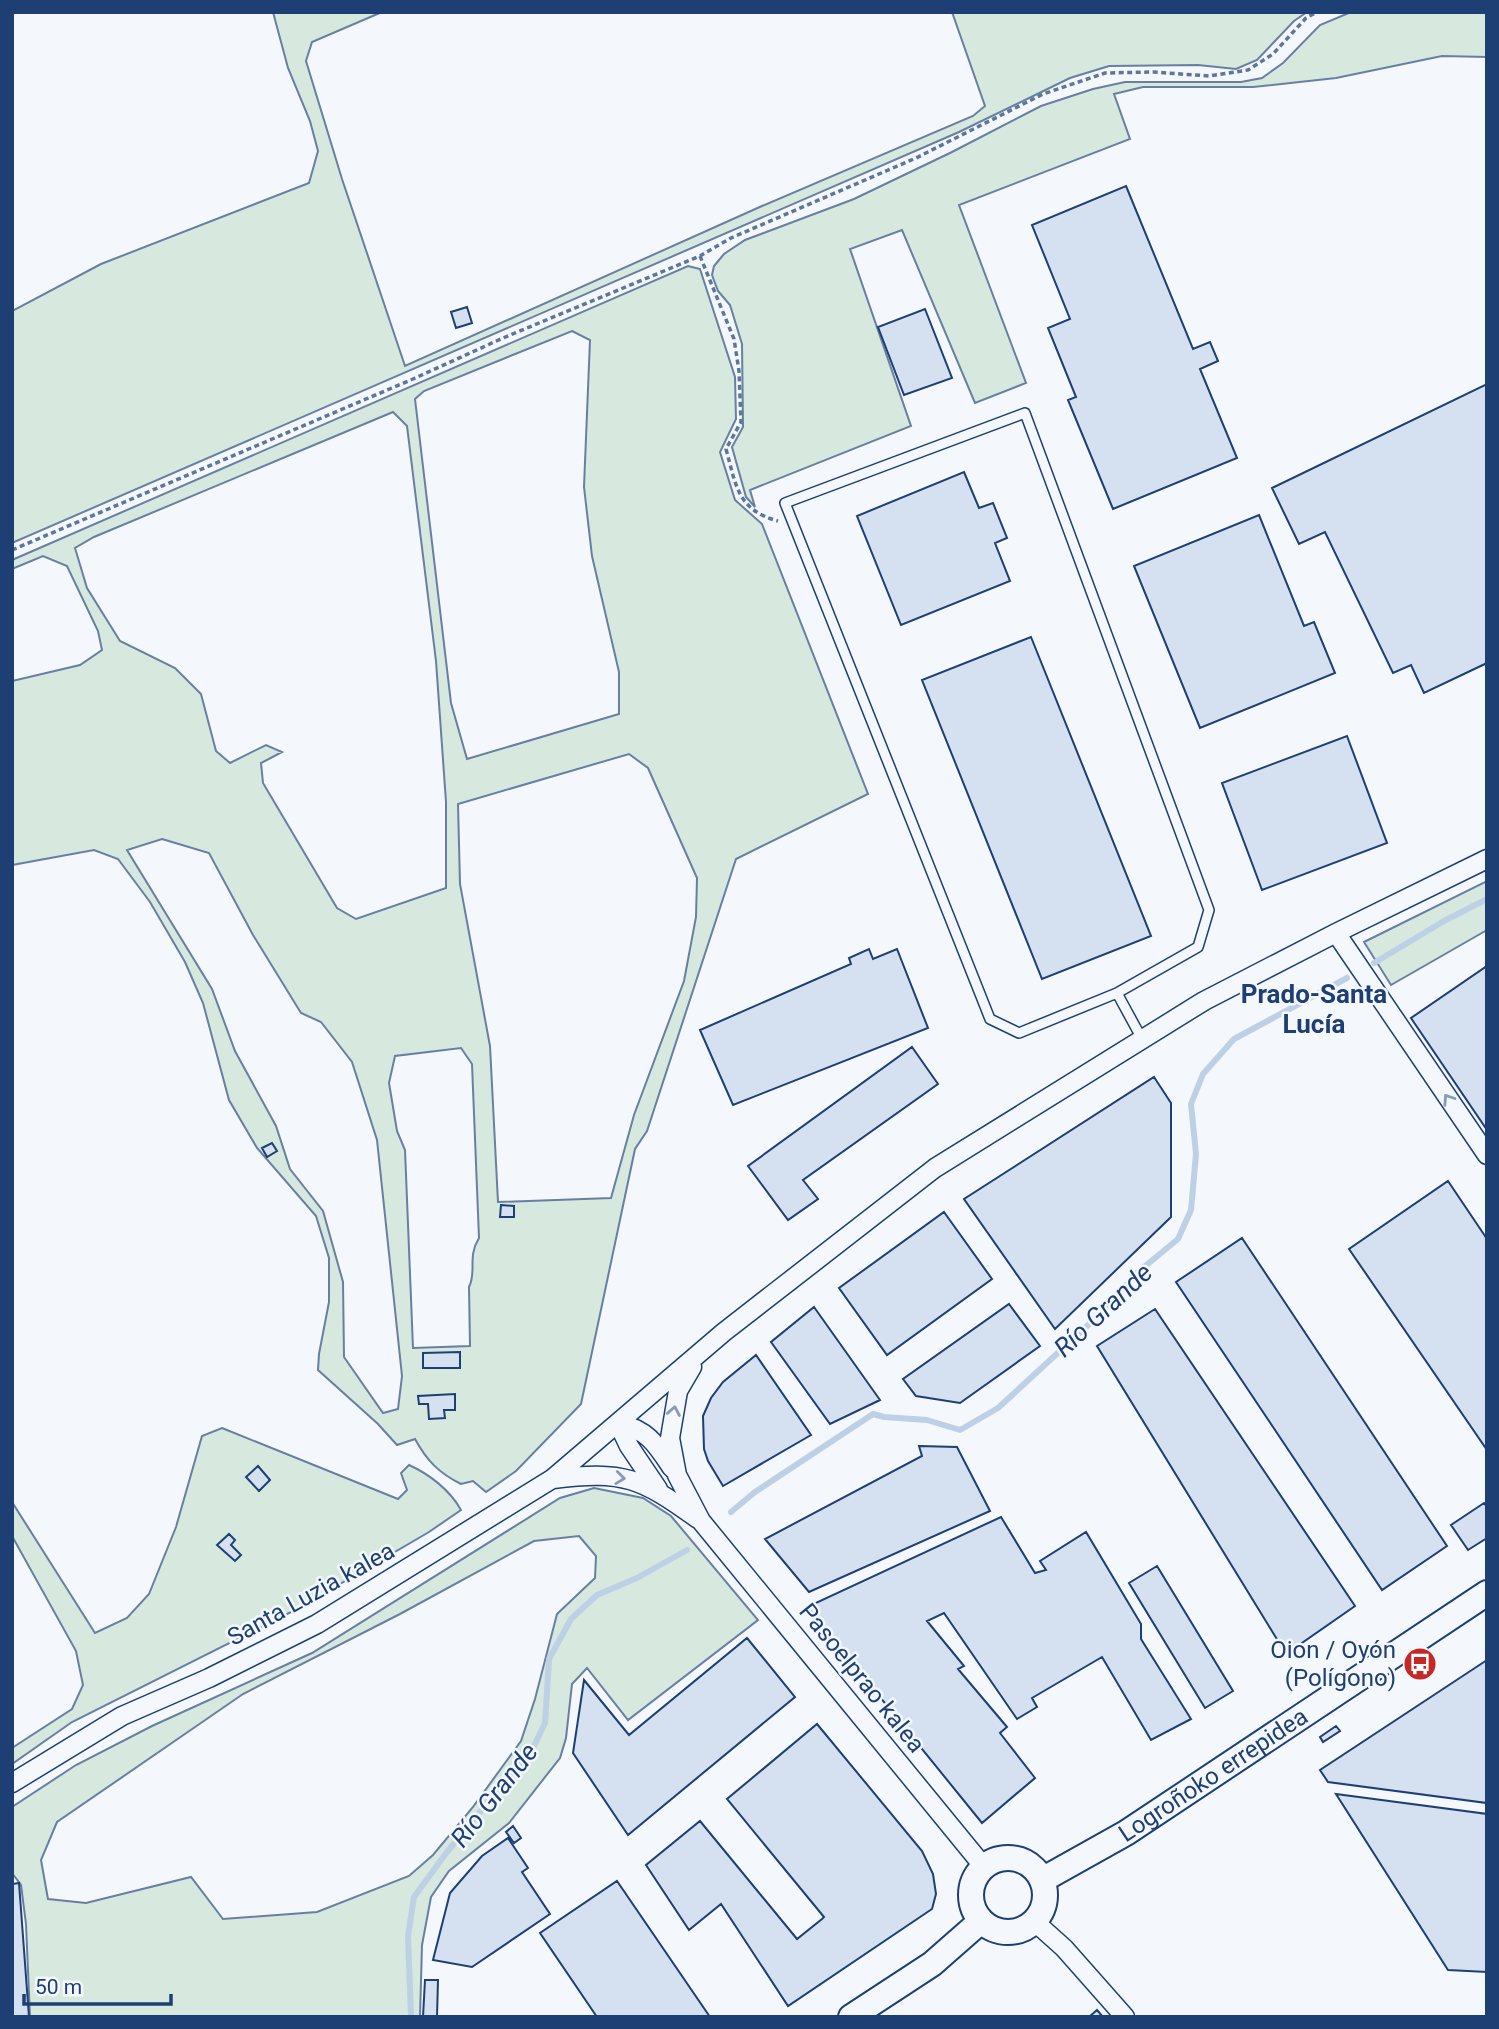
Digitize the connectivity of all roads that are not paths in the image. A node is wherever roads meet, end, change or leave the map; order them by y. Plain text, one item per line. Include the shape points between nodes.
1 (1487, 859) edge
2 (1336, 933) junction
3 (1117, 993) junction
4 (1142, 1039) junction
5 (1487, 1155) edge
6 (699, 1353) junction
7 (618, 1423) junction
8 (677, 1475) junction
9 (552, 1479) junction
10 (660, 1492) junction
11 (701, 1521) junction
12 (1487, 1593) edge
13 (12, 1783) edge
14 (984, 1867) junction
15 (1042, 1880) junction
16 (981, 1921) junction
17 (1035, 1922) junction
18 (851, 2017) edge
19 (1125, 2017) edge

1 - 2 street, Santa Luzia kalea
2 - 4 street, Santa Luzia kalea
5 -> 2 street
3 - 3 lane via 1019,1032 990,1019 785,503 1025,413 1209,910 1198,947
3 - 4 lane
4 - 6 street, Santa Luzia kalea via 936,1168
6 - 7 street, Santa Luzia kalea
8 -> 6 street via 670,1438 678,1391
7 - 8 street via 652,1438
7 - 9 street, Santa Luzia kalea
7 - 10 street
8 - 11 street
9 -> 10 street via 590,1474 630,1478
9 - 13 street, Santa Luzia kalea via 317,1624 122,1716
10 - 11 street
11 - 14 street, Pasoelprao kalea
12 - 15 main road, Logroñoko errepidea via 1126,1833
14 - 15 main road via 999,1859 1017,1859 1032,1867
14 - 16 main road via 976,1876 971,1899
15 - 17 main road via 1043,1909
16 - 17 main road via 1014,1932
16 - 18 main road via 932,1964
17 - 19 street

